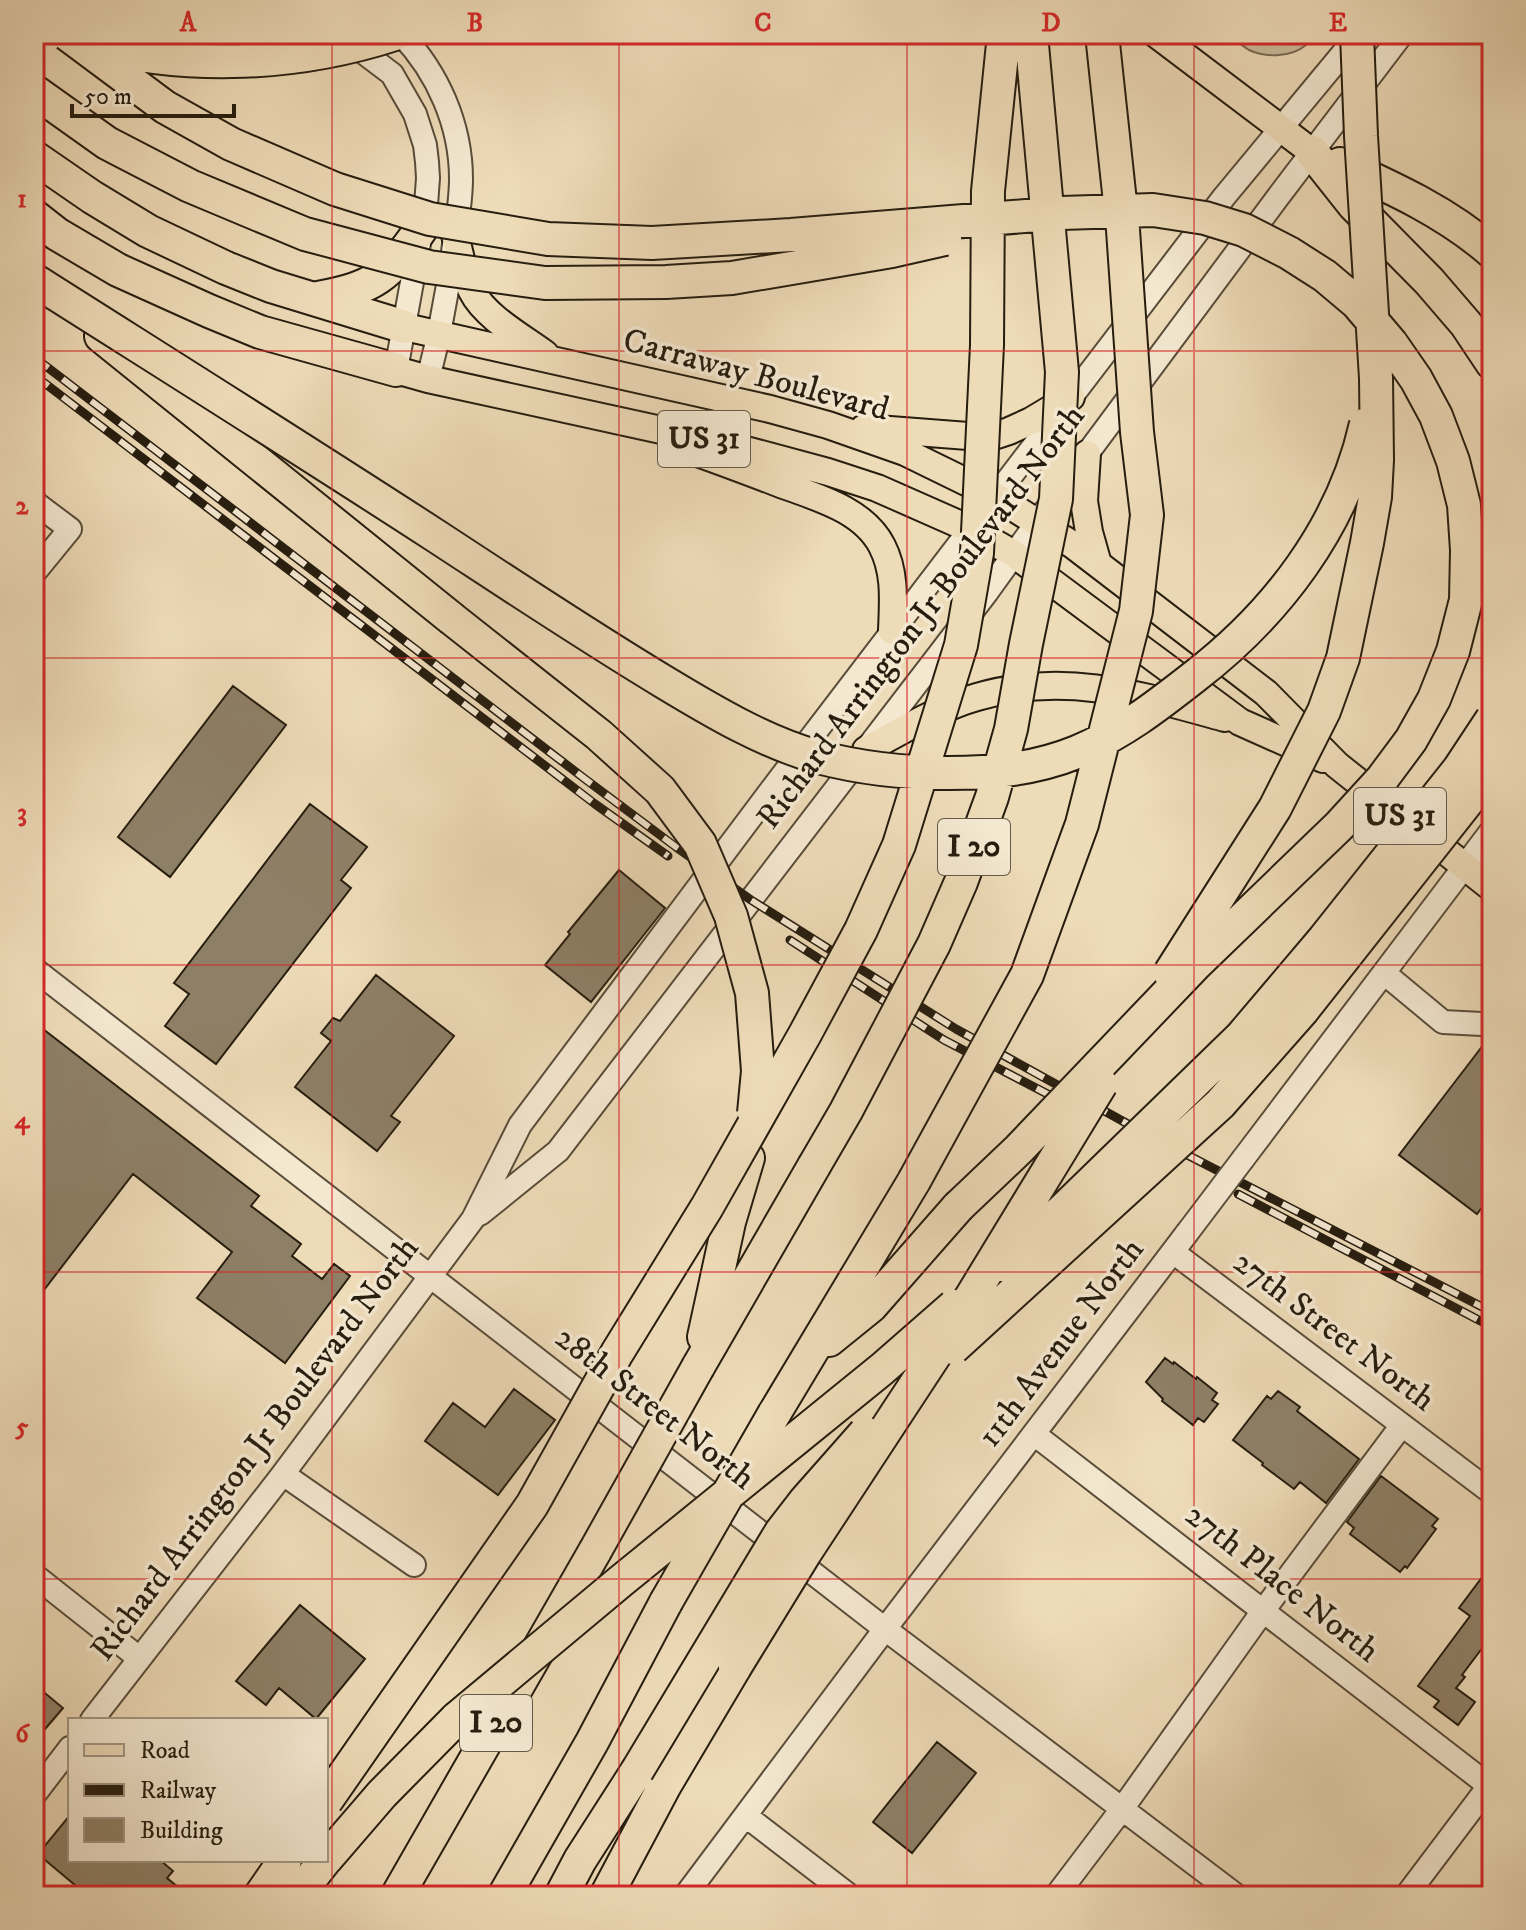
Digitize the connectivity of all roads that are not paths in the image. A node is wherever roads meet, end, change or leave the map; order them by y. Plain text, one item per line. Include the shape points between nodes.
1 (48, 34) edge
2 (67, 34) edge
3 (340, 34) edge
4 (395, 34) edge
5 (401, 34) edge
6 (1004, 34) edge
7 (1031, 34) edge
8 (1102, 34) edge
9 (1156, 34) edge
10 (1358, 34) edge
11 (1402, 34) edge
12 (34, 91) edge
13 (1281, 129) junction
14 (1312, 152) junction
15 (34, 157) edge
16 (1062, 213) junction
17 (34, 216) edge
18 (421, 229) junction
19 (455, 235) junction
20 (1492, 252) edge
21 (34, 280) edge
22 (310, 299) junction
23 (405, 327) junction
24 (440, 334) junction
25 (555, 361) junction
26 (1492, 363) edge
27 (396, 370) junction
28 (1376, 378) junction
29 (428, 379) junction
30 (1071, 397) junction
31 (604, 417) junction
32 (828, 425) junction
33 (1087, 454) junction
34 (995, 496) junction
35 (34, 502) edge
36 (1038, 522) junction
37 (970, 529) junction
38 (1014, 554) junction
39 (1098, 564) junction
40 (34, 573) edge
41 (892, 631) junction
42 (1492, 719) edge
43 (1240, 722) junction
44 (866, 750) junction
45 (1337, 765) junction
46 (1492, 770) edge
47 (1492, 830) edge
48 (1464, 867) junction
49 (1492, 888) edge
50 (34, 969) edge
51 (1384, 973) junction
52 (1492, 1027) edge
53 (473, 1219) junction
54 (1173, 1252) junction
55 (430, 1277) junction
56 (811, 1355) junction
57 (698, 1367) junction
58 (1402, 1425) junction
59 (1034, 1434) junction
60 (283, 1474) junction
61 (1492, 1493) edge
62 (414, 1565) dead end
63 (34, 1575) edge
64 (1263, 1611) junction
65 (885, 1629) junction
66 (139, 1658) junction
67 (94, 1718) edge
68 (68, 1751) edge
69 (1491, 1785) edge
70 (34, 1795) edge
71 (328, 1798) edge
72 (1122, 1809) junction
73 (746, 1816) junction
74 (328, 1858) edge
75 (284, 1862) edge
76 (324, 1862) edge
77 (260, 1896) edge
78 (297, 1896) edge
79 (397, 1896) edge
80 (504, 1896) edge
81 (561, 1896) edge
82 (606, 1896) edge
83 (685, 1896) edge
84 (850, 1896) edge
85 (1056, 1896) edge
86 (1237, 1896) edge
87 (1406, 1896) edge

1 - 4 highway, bridge via 126,54 236,62 317,53
2 - 16 highway, bridge via 165,107 231,144 335,189 430,219 548,239 652,243
3 - 18 street via 392,74 415,114 428,178
5 - 19 street via 445,100 458,141 461,182
6 - 71 highway, bridge via 988,191 977,553 961,645 899,845 805,1034 532,1505
7 - 57 highway, I 20, bridge via 1062,372 1056,499 1011,729 992,797 934,944 846,1111
8 - 56 highway, I 20, bridge via 1147,515 1136,611 1082,824 1027,975
9 - 13 main road
10 - 13 street, Richard Arrington Jr Boulevard North
10 - 28 highway, bridge
11 - 14 street, Richard Arrington Jr Boulevard North
12 - 16 highway, bridge via 107,143 190,186 305,234 429,267 545,283 732,278 892,251
13 - 14 main road
13 - 30 street, Richard Arrington Jr Boulevard North
14 - 20 highway via 1401,191
14 - 26 highway via 1354,205 1466,324
14 - 33 street, Richard Arrington Jr Boulevard North
15 - 22 highway, US 31 via 148,231
16 - 56 highway, bridge via 1153,210 1205,218 1289,253 1357,303 1416,379 1453,461 1464,505 1466,600 1434,699 1382,779 958,1207 871,1306
17 - 27 highway, US 31 via 118,270 209,311 260,332
18 - 22 highway via 380,278 359,289
18 - 23 street
19 - 24 street
19 - 25 main road via 478,301
21 - 28 highway, bridge via 708,708 816,756 929,773 1031,767 1076,752 1139,718 1202,671 1286,588 1324,534 1359,453
21 - 57 highway, bridge via 599,735 660,790 700,844 731,916 752,993 758,1071 748,1158
22 - 23 highway, US 31
23 - 24 main road, Carraway Boulevard / US 31
23 - 27 street
24 - 25 main road, Carraway Boulevard / US 31
24 - 29 street
25 - 32 main road, Carraway Boulevard / US 31
27 - 29 main road, Carraway Boulevard / US 31
28 - 82 highway, bridge via 1375,497 1367,543 1343,658 1299,762 948,1335 789,1578 665,1785
29 - 31 main road, Carraway Boulevard / US 31
30 - 32 main road via 1022,426 983,436
30 - 34 street, Richard Arrington Jr Boulevard North
31 - 37 main road, Carraway Boulevard / US 31 via 828,472
31 - 41 main road via 857,518 872,530 887,557 894,590
32 - 34 main road, Carraway Boulevard / US 31 via 905,452
33 - 36 street, Richard Arrington Jr Boulevard North
33 - 39 main road via 1084,501
34 - 36 main road, Carraway Boulevard / US 31
34 - 37 street, Richard Arrington Jr Boulevard North
35 - 40 street via 70,529
36 - 38 street, Richard Arrington Jr Boulevard North
36 - 39 main road, Carraway Boulevard / US 31
37 - 38 main road, Carraway Boulevard / US 31
37 - 41 street, Richard Arrington Jr Boulevard North
38 - 43 main road, Carraway Boulevard / US 31
38 - 44 street, Richard Arrington Jr Boulevard North
39 - 45 main road, Carraway Boulevard / US 31 via 1266,693
41 - 53 street, Richard Arrington Jr Boulevard North via 520,1125
42 - 74 highway, bridge via 1459,769 1324,939 1241,1037 1185,1093 1063,1210 882,1369 457,1718
43 - 44 main road via 1122,691 1029,686 951,706
43 - 45 main road, Carraway Boulevard / US 31
44 - 53 street, Richard Arrington Jr Boulevard North via 558,1151
45 - 48 main road, Carraway Boulevard / US 31
46 - 81 highway, bridge via 1302,1011 1220,1104 964,1336 852,1446 805,1501 781,1532
47 - 48 street, 11th Avenue North
48 - 49 main road, Carraway Boulevard / US 31
48 - 51 street, 11th Avenue North
50 - 55 street, 28th Street North
51 - 52 street via 1443,1022
51 - 54 street, 11th Avenue North, bridge
53 - 55 street, Richard Arrington Jr Boulevard North
54 - 58 street, 27th Street North
54 - 59 street, 11th Avenue North
55 - 60 street, Richard Arrington Jr Boulevard North
55 - 65 street, 28th Street North
56 - 80 highway, I 20, bridge via 666,1602
57 - 79 highway, I 20, bridge
58 - 61 street, 27th Street North
58 - 64 street
59 - 64 street, 27th Place North
59 - 65 street, 11th Avenue North
60 - 62 street
60 - 66 street, Richard Arrington Jr Boulevard North
63 - 66 street
64 - 69 street, 27th Place North
64 - 72 street
65 - 72 street, 28th Street North
65 - 73 street, 11th Avenue North
66 - 67 street, Richard Arrington Jr Boulevard North
68 - 70 street
69 - 87 street
72 - 85 street
72 - 86 street, 28th Street North
73 - 83 street, 11th Avenue North
73 - 84 street
75 - 77 highway
76 - 78 highway

